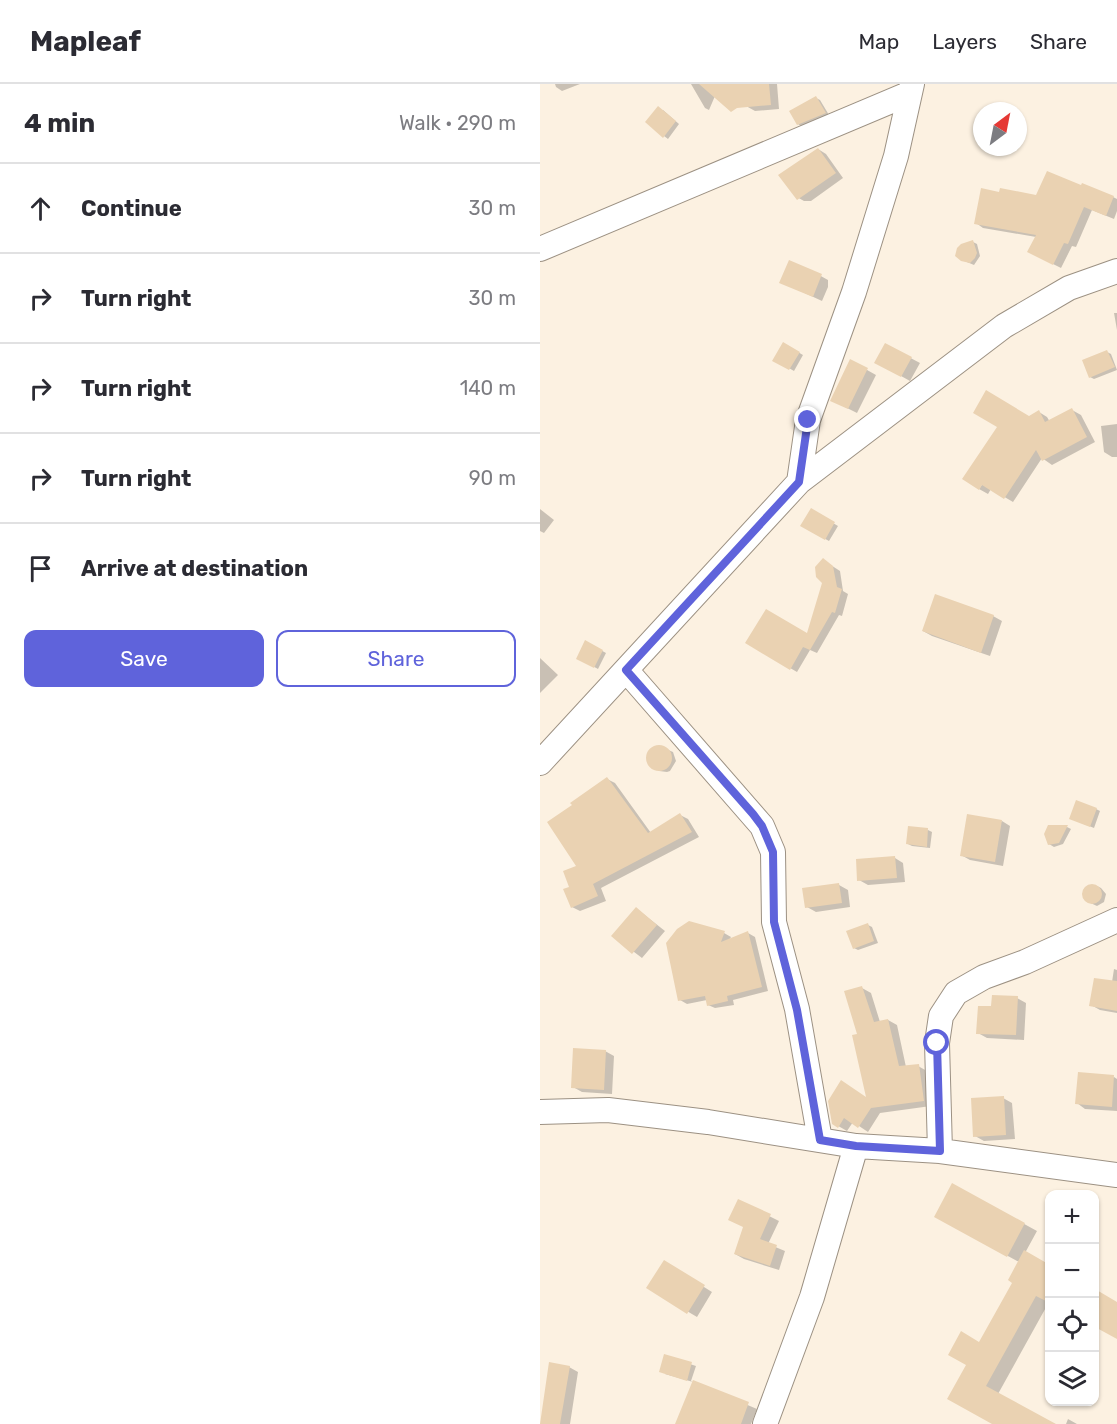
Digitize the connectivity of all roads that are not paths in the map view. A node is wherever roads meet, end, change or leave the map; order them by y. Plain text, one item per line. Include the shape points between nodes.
1 (910, 89) edge
2 (540, 249) edge
3 (1117, 271) edge
4 (799, 482) junction
5 (626, 670) junction
6 (540, 763) edge
7 (1117, 920) edge
8 (540, 1112) edge
9 (820, 1140) junction
10 (856, 1146) junction
11 (940, 1151) junction
12 (1117, 1175) edge
13 (765, 1424) edge

1 - 2 street
1 - 4 street via 896,156 854,292 808,420
3 - 4 street via 1069,288 1004,326
4 - 5 street
5 - 6 street
5 - 9 street via 753,814 773,852 774,922 797,1010
7 - 11 street via 984,977 956,993 941,1016 937,1043
8 - 9 street via 608,1110
9 - 10 street
10 - 11 street
10 - 13 street via 812,1297
11 - 12 street

